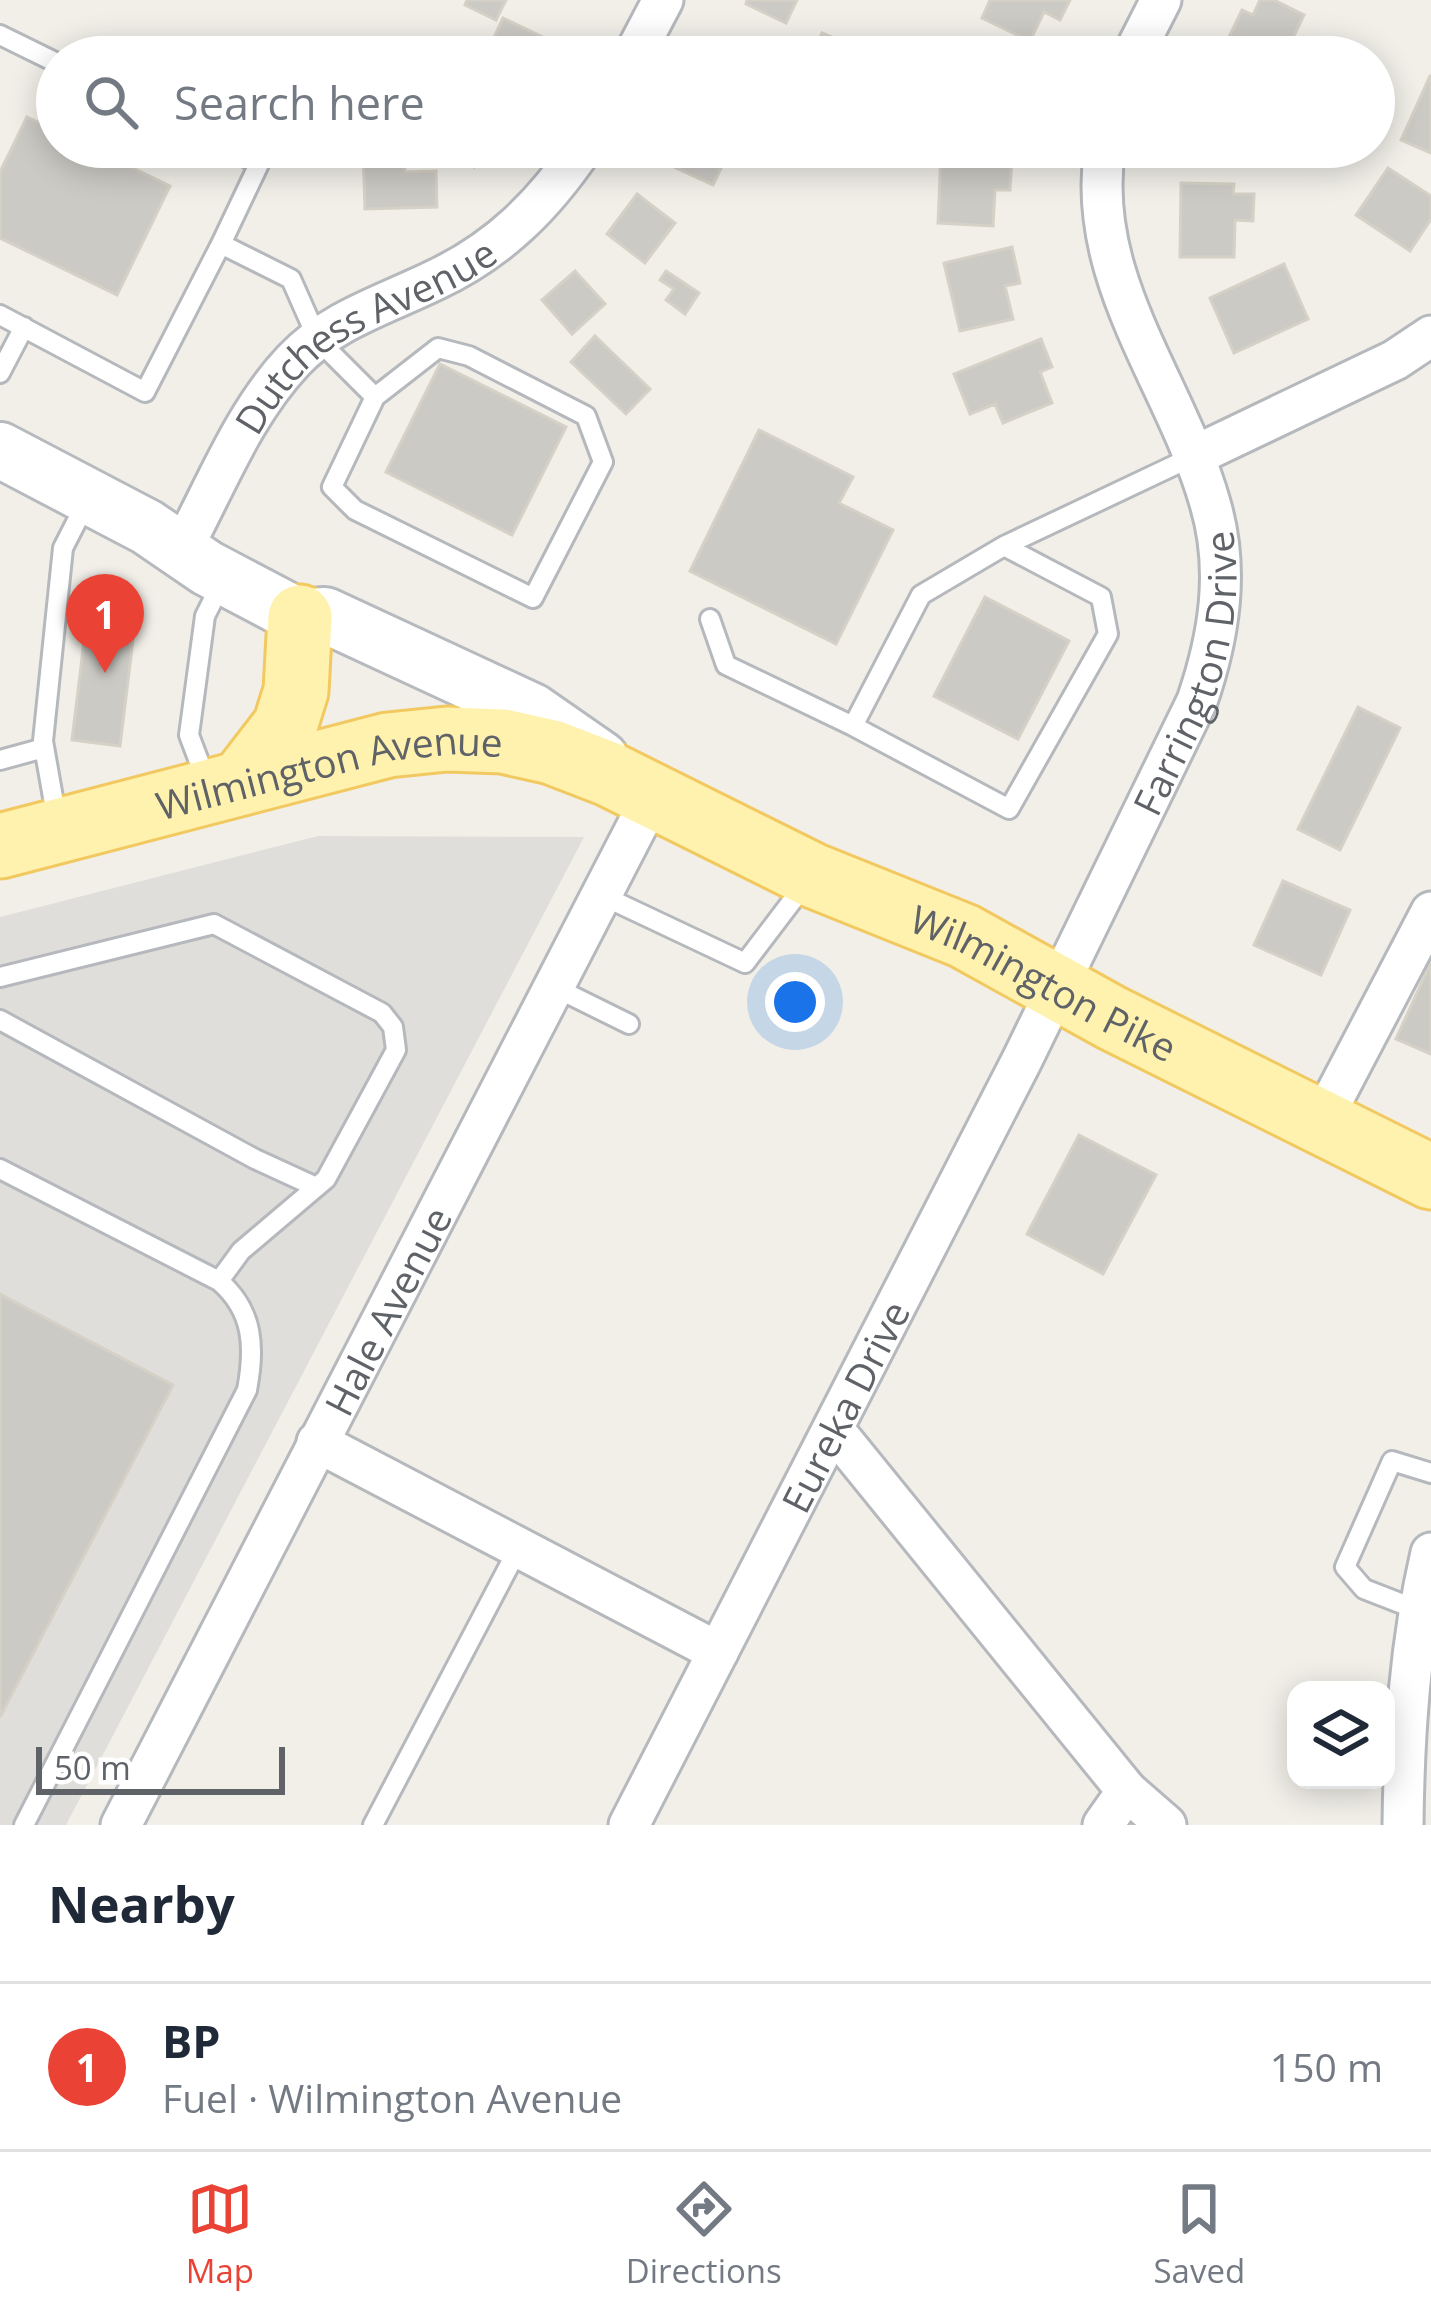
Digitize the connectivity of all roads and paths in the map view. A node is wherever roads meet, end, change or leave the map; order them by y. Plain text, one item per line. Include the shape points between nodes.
1 (663, 0) edge
2 (1161, 0) edge
3 (0, 35) edge
4 (644, 36) edge
5 (1143, 36) edge
6 (36, 53) edge
7 (257, 168) edge
8 (569, 168) edge
9 (1104, 168) edge
10 (221, 244) junction
11 (0, 314) edge
12 (24, 327) junction
13 (1431, 336) edge
14 (318, 340) junction
15 (0, 373) edge
16 (375, 398) junction
17 (0, 450) edge
18 (1194, 456) junction
19 (88, 499) junction
20 (1004, 546) junction
21 (203, 564) junction
22 (300, 616) junction
23 (710, 619) dead end
24 (854, 726) junction
25 (44, 748) junction
26 (0, 760) edge
27 (226, 787) junction
28 (653, 795) junction
29 (59, 830) junction
30 (0, 846) edge
31 (812, 875) junction
32 (601, 896) junction
33 (1431, 912) edge
34 (0, 977) edge
35 (1057, 985) junction
36 (552, 986) junction
37 (0, 1020) edge
38 (629, 1024) dead end
39 (1321, 1122) junction
40 (0, 1168) edge
41 (1431, 1177) edge
42 (316, 1187) junction
43 (219, 1281) junction
44 (834, 1430) junction
45 (317, 1442) junction
46 (1431, 1473) edge
47 (519, 1547) junction
48 (1431, 1553) edge
49 (1418, 1610) junction
50 (718, 1652) junction
51 (1127, 1791) junction
52 (24, 1825) edge
53 (121, 1825) edge
54 (373, 1825) edge
55 (629, 1825) edge
56 (1103, 1825) edge
57 (1166, 1825) edge
58 (1403, 1825) edge

1 - 4 street
2 - 5 street
3 - 6 lane
7 - 10 lane
8 - 14 street, Dutchess Avenue via 519,226 479,257
9 - 18 street, Farrington Drive via 1110,261
10 - 12 lane via 145,392
10 - 14 lane via 291,279
11 - 12 lane
12 - 15 lane
13 - 18 street
14 - 16 lane
14 - 21 street, Dutchess Avenue via 252,418
16 - 16 lane via 332,487 355,509 533,598 603,462 586,416 438,348
17 - 19 main road
18 - 20 lane
18 - 35 street, Farrington Drive via 1220,567 1212,657
19 - 21 main road
19 - 25 lane via 63,548
20 - 24 lane via 921,595
20 - 24 lane via 1101,597 1108,634 1009,809
21 - 22 main road
21 - 27 lane via 206,616 189,735
22 - 27 main road via 296,691 285,726
22 - 28 main road via 325,615 532,712
23 - 24 lane via 726,664
25 - 26 lane
25 - 29 lane
27 - 28 main road, Wilmington Avenue via 388,745 447,739 552,752
27 - 29 main road, Wilmington Avenue
28 - 31 main road, Wilmington Pike
28 - 32 street, Hale Avenue
29 - 30 main road, Wilmington Avenue
31 - 32 lane via 745,963
31 - 35 main road, Wilmington Pike
32 - 36 street, Hale Avenue
33 - 39 street
34 - 42 lane via 214,924 382,1013 396,1050
35 - 39 main road, Wilmington Pike
35 - 44 street, Eureka Drive
36 - 38 lane
36 - 45 street, Hale Avenue
37 - 42 lane
39 - 41 main road, Wilmington Pike
40 - 43 lane
42 - 43 lane via 241,1251
43 - 52 lane via 251,1332 247,1390
44 - 50 street, Eureka Drive
44 - 51 street
45 - 47 street
45 - 53 street, Hale Avenue
46 - 49 lane via 1392,1460 1346,1567 1364,1589
47 - 50 street
47 - 54 lane
48 - 49 street
49 - 58 street via 1404,1714
50 - 55 street, Eureka Drive
51 - 56 street
51 - 57 street

